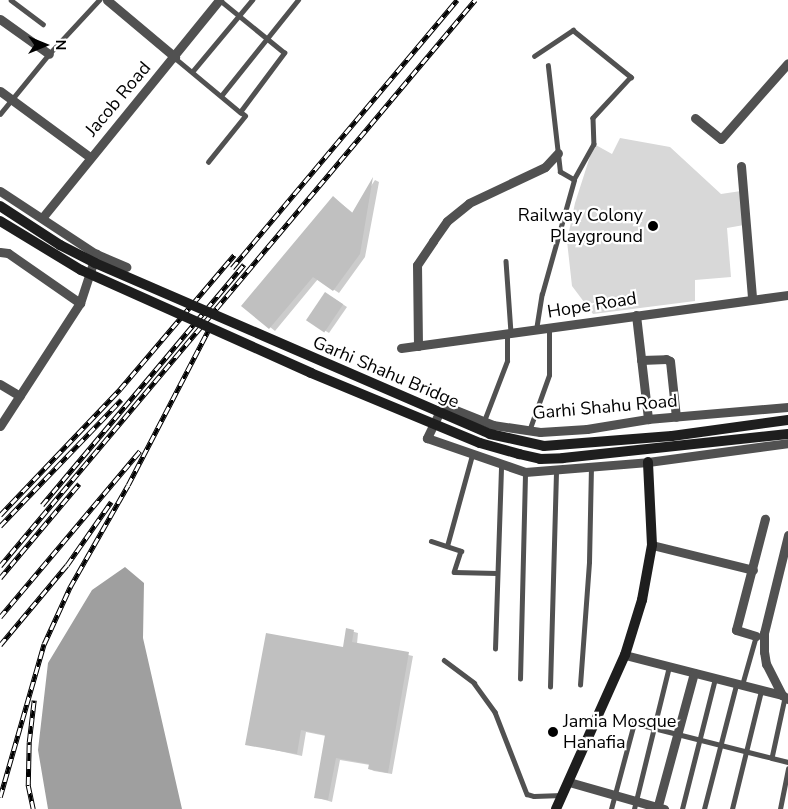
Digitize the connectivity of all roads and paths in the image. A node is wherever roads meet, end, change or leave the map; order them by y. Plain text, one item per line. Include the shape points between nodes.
1 (11, 0) edge
2 (98, 0) edge
3 (107, 0) edge
4 (219, 0) edge
5 (252, 0) edge
6 (298, 0) edge
7 (238, 16) junction
8 (0, 19) edge
9 (43, 24) dead end
10 (267, 39) junction
11 (49, 54) junction
12 (534, 56) dead end
13 (174, 57) junction
14 (788, 63) edge
15 (548, 66) dead end
16 (192, 72) junction
17 (0, 92) edge
18 (221, 96) junction
19 (12, 99) junction
20 (240, 112) junction
21 (0, 114) edge
22 (695, 118) dead end
23 (558, 153) junction
24 (90, 157) junction
25 (208, 162) dead end
26 (741, 166) dead end
27 (574, 180) junction
28 (0, 191) edge
29 (0, 206) edge
30 (42, 218) junction
31 (0, 221) edge
32 (0, 252) edge
33 (96, 254) junction
34 (506, 261) dead end
35 (126, 267) dead end
36 (788, 295) edge
37 (752, 298) junction
38 (80, 304) junction
39 (636, 314) junction
40 (549, 329) junction
41 (536, 331) junction
42 (509, 334) junction
43 (418, 346) junction
44 (401, 348) dead end
45 (641, 360) junction
46 (0, 384) edge
47 (20, 396) junction
48 (788, 407) edge
49 (676, 417) junction
50 (648, 419) junction
51 (788, 420) edge
52 (484, 422) junction
53 (0, 426) edge
54 (529, 431) junction
55 (788, 434) edge
56 (788, 443) edge
57 (472, 455) junction
58 (648, 462) junction
59 (501, 464) junction
60 (591, 466) junction
61 (556, 470) junction
62 (525, 472) junction
63 (765, 519) dead end
64 (788, 535) edge
65 (431, 541) dead end
66 (652, 545) junction
67 (448, 546) junction
68 (752, 570) junction
69 (498, 573) junction
70 (756, 636) joint
71 (495, 649) dead end
72 (625, 655) junction
73 (444, 660) dead end
74 (669, 667) junction
75 (694, 673) junction
76 (520, 679) dead end
77 (715, 679) junction
78 (580, 685) dead end
79 (739, 685) junction
80 (550, 687) dead end
81 (761, 691) junction
82 (785, 698) edge
83 (654, 728) junction
84 (677, 734) junction
85 (700, 740) junction
86 (720, 745) junction
87 (746, 751) junction
88 (772, 758) junction
89 (788, 762) edge
90 (788, 769) edge
91 (569, 782) junction
92 (614, 794) junction
93 (563, 795) junction
94 (635, 805) edge
95 (659, 808) edge
96 (556, 809) edge
97 (611, 809) edge
98 (682, 809) edge
99 (704, 809) edge
100 (732, 809) edge
101 (780, 809) edge

1 - 9 lane
2 - 11 lane
3 - 13 street
4 - 7 lane
4 - 13 street, Jacob Road
5 - 7 lane
6 - 10 lane
7 - 10 lane
7 - 16 lane
8 - 11 street
10 - 18 lane
10 - 20 lane via 284,53
11 - 19 lane
12 - 27 lane via 573,30 631,77 593,118 594,144
13 - 16 lane
13 - 24 street, Jacob Road
14 - 22 street via 721,139
15 - 23 lane
16 - 18 lane
17 - 19 street
18 - 20 lane
19 - 21 lane
19 - 24 street
20 - 25 lane via 245,116
23 - 27 lane via 560,172
23 - 43 street via 545,167 469,203 433,240 417,264
24 - 30 street, Jacob Road
26 - 37 street
27 - 41 lane via 542,294
28 - 30 street
29 - 51 main road, Garhi Shahu Bridge, bridge via 94,263 490,434 544,446 672,436
30 - 33 street
31 - 55 main road, Garhi Shahu Bridge, bridge via 81,270 312,373 480,443 520,454 540,459 563,458
32 - 38 street via 8,253
33 - 35 street
33 - 38 street
34 - 42 lane
36 - 37 street, Hope Road
37 - 39 street, Hope Road
38 - 47 street
39 - 40 street, Hope Road
39 - 45 street
40 - 41 street, Hope Road
40 - 54 lane via 550,375
41 - 42 street, Hope Road
42 - 43 street, Hope Road
42 - 52 lane via 507,361
43 - 44 street, Hope Road
45 - 49 street via 670,361
45 - 50 street
46 - 47 street
47 - 53 street
48 - 49 street, Garhi Shahu Road
49 - 50 street, Garhi Shahu Road
50 - 54 street, Garhi Shahu Road via 587,429
52 - 54 street, Garhi Shahu Road
52 - 57 street, Garhi Shahu Road via 443,406 427,438
56 - 58 street, Garhi Shahu Road
57 - 59 street, Garhi Shahu Road
57 - 67 lane
58 - 60 street, Garhi Shahu Road
58 - 66 main road
59 - 62 street, Garhi Shahu Road
59 - 69 lane
60 - 61 street, Garhi Shahu Road
60 - 78 lane via 589,562
61 - 62 street, Garhi Shahu Road
61 - 80 lane
62 - 76 lane
63 - 68 street
64 - 82 street via 764,633 766,664
65 - 67 lane
66 - 68 street
66 - 72 main road via 642,600
67 - 69 lane via 461,551 454,572
68 - 70 street via 736,630
69 - 71 lane
70 - 79 lane
72 - 74 street
72 - 91 main road
73 - 93 lane via 474,683 495,712 527,794
74 - 75 street
74 - 83 lane
75 - 77 street
75 - 84 street
77 - 79 street
77 - 85 lane
79 - 81 street
79 - 86 lane
81 - 82 street
81 - 87 lane
82 - 88 lane
83 - 84 lane
83 - 92 lane via 634,723
83 - 94 lane
84 - 85 lane
84 - 95 street
85 - 86 lane
85 - 98 lane
86 - 87 lane
86 - 99 lane
87 - 88 lane
87 - 100 lane
88 - 89 lane
90 - 101 lane
91 - 92 street
91 - 93 main road
92 - 94 street
92 - 97 lane
93 - 96 main road
94 - 95 street

